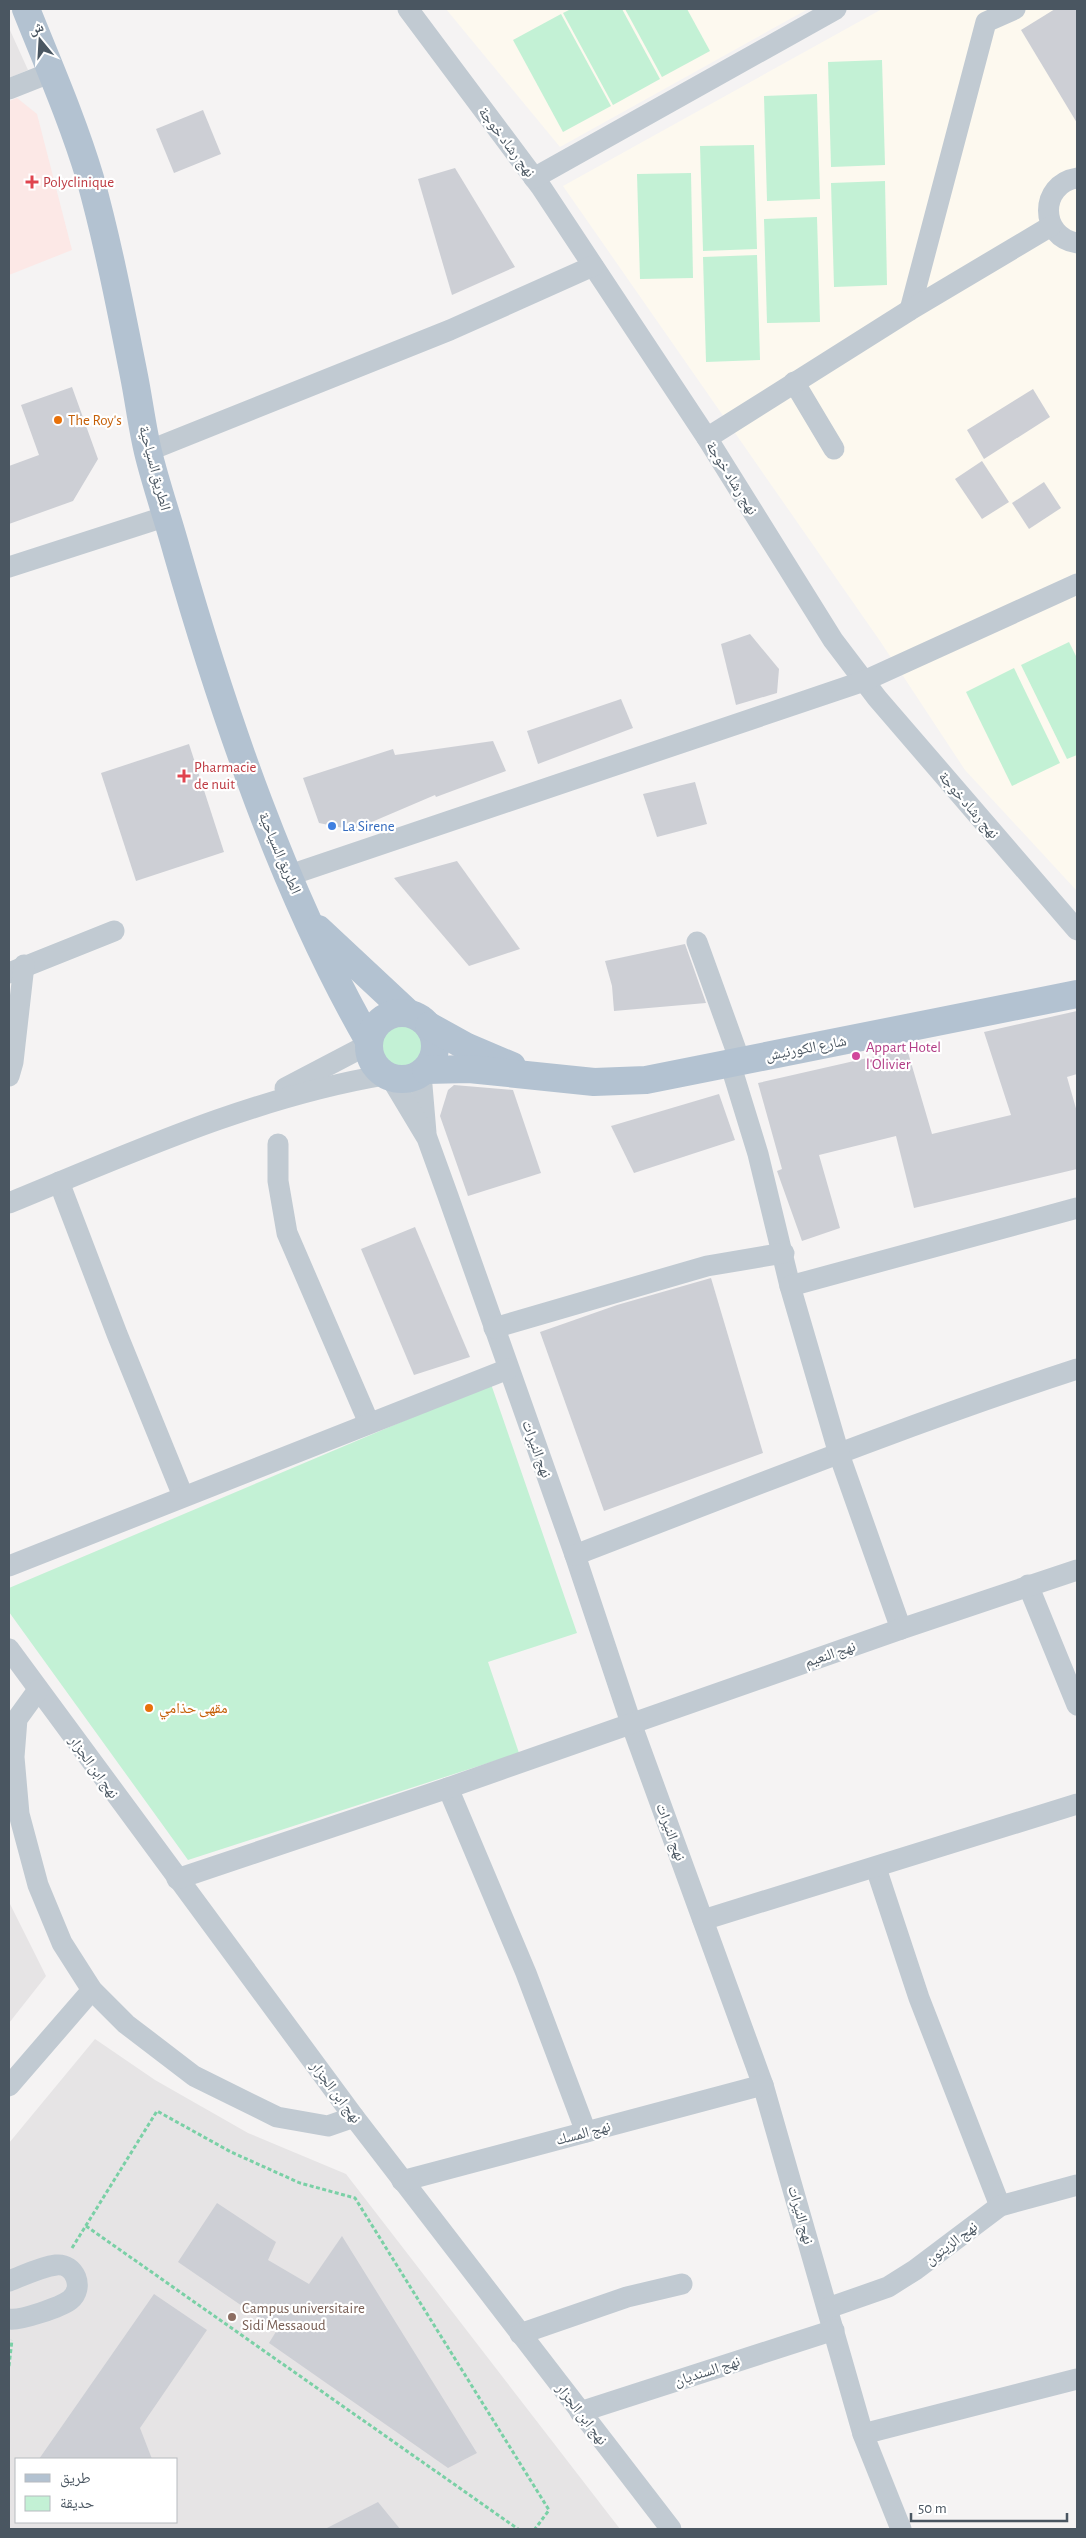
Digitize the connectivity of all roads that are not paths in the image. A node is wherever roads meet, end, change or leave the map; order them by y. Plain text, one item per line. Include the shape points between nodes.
1 (26, 9) edge
2 (409, 9) edge
3 (836, 9) edge
4 (1015, 9) edge
5 (52, 72) junction
6 (9, 89) edge
7 (534, 178) junction
8 (1077, 178) edge
9 (1051, 226) junction
10 (1077, 243) edge
11 (593, 266) junction
12 (910, 310) junction
13 (794, 382) junction
14 (708, 438) junction
15 (834, 450) dead end
16 (148, 451) junction
17 (167, 516) junction
18 (9, 568) edge
19 (1077, 584) edge
20 (864, 681) junction
21 (290, 875) junction
22 (309, 920) junction
23 (1077, 930) edge
24 (114, 931) dead end
25 (697, 942) dead end
26 (16, 969) edge
27 (1077, 994) edge
28 (418, 1020) junction
29 (369, 1043) junction
30 (735, 1062) junction
31 (423, 1072) junction
32 (532, 1074) junction
33 (9, 1076) edge
34 (388, 1076) junction
35 (250, 1108) junction
36 (427, 1138) junction
37 (278, 1144) dead end
38 (60, 1182) junction
39 (9, 1203) edge
40 (1077, 1208) edge
41 (784, 1253) junction
42 (790, 1286) junction
43 (494, 1328) junction
44 (508, 1368) junction
45 (1077, 1369) edge
46 (369, 1423) junction
47 (839, 1454) junction
48 (183, 1496) junction
49 (576, 1555) junction
50 (9, 1566) edge
51 (1077, 1570) edge
52 (1028, 1585) junction
53 (901, 1629) junction
54 (9, 1649) edge
55 (38, 1690) junction
56 (1077, 1705) edge
57 (631, 1723) junction
58 (448, 1788) junction
59 (1077, 1804) edge
60 (14, 1815) edge
61 (876, 1868) junction
62 (177, 1879) junction
63 (703, 1920) junction
64 (92, 1990) junction
65 (763, 2085) junction
66 (9, 2086) edge
67 (354, 2117) junction
68 (586, 2132) junction
69 (402, 2181) junction
70 (1077, 2185) edge
71 (1000, 2206) junction
72 (9, 2281) edge
73 (682, 2284) dead end
74 (828, 2308) junction
75 (12, 2319) edge
76 (834, 2330) junction
77 (520, 2334) junction
78 (1077, 2379) edge
79 (580, 2412) junction
80 (863, 2434) junction
81 (671, 2529) edge
82 (901, 2529) edge

1 - 5 main road, الطريق السياحية
2 - 7 street, نهج رشاد خوجة
3 - 7 street
4 - 12 street via 986,22
5 - 6 street
5 - 16 main road, الطريق السياحية via 90,178
7 - 11 street, نهج رشاد خوجة
8 - 9 street via 1060,185 1052,194 1048,204
9 - 10 street via 1066,240
9 - 12 street
11 - 14 street, نهج رشاد خوجة
11 - 16 street via 450,330
12 - 13 street
13 - 14 street
13 - 15 street
14 - 20 street, نهج رشاد خوجة via 833,640
16 - 17 main road, الطريق السياحية
17 - 18 street
17 - 21 main road, الطريق السياحية via 221,694 256,794
19 - 20 street
20 - 21 street
20 - 23 street, نهج رشاد خوجة
21 - 22 main road, الطريق السياحية
22 - 28 main road, الطريق السياحية
22 - 29 main road, الطريق السياحية via 339,989
24 - 26 street
25 - 30 street
26 - 33 street via 13,1062
27 - 30 main road, شارع الكورنيش
28 - 29 main road via 399,1013 383,1019
28 - 31 main road via 436,1044 435,1054
28 - 32 main road, شارع الكورنيش via 467,1046
29 - 34 main road via 372,1062
29 - 35 street
30 - 32 main road, شارع الكورنيش via 646,1080 594,1082
30 - 41 street
31 - 32 main road, شارع الكورنيش via 469,1070
31 - 34 main road via 406,1080
31 - 36 street
34 - 35 street via 332,1084
34 - 36 street
35 - 38 street
36 - 43 street, نهج النيرات
37 - 46 street via 278,1181 287,1233
38 - 39 street
38 - 48 street
40 - 42 street
41 - 42 street
41 - 43 street via 707,1266
42 - 47 street
43 - 44 street, نهج النيرات
44 - 46 street
44 - 49 street, نهج النيرات
45 - 47 street
46 - 48 street
47 - 49 street
47 - 53 street
48 - 50 street
49 - 57 street, نهج النيرات
51 - 52 street, نهج النعيم
52 - 53 street, نهج النعيم
52 - 56 street
53 - 57 street, نهج النعيم
54 - 55 street, نهج ابن الجزار
55 - 60 street via 17,1719
55 - 62 street, نهج ابن الجزار
57 - 58 street, نهج النعيم
57 - 63 street, نهج النيرات
58 - 62 street, نهج النعيم
58 - 68 street via 526,1973
59 - 61 street
60 - 64 street via 62,1942
61 - 63 street
61 - 71 street via 919,1998
62 - 67 street, نهج ابن الجزار
63 - 65 street, نهج النيرات
64 - 66 street
64 - 67 street via 126,2024 194,2076 277,2117 328,2126
65 - 68 street, نهج المسك
65 - 74 street, نهج النيرات
67 - 69 street, نهج ابن الجزار
68 - 69 street, نهج المسك
69 - 77 street, نهج ابن الجزار
70 - 71 street, نهج الزيتون
71 - 74 street, نهج الزيتون via 888,2287
72 - 75 street via 62,2265 69,2268 76,2278 77,2290 65,2303
73 - 77 street via 617,2300
74 - 76 street, نهج النيرات
76 - 79 street, نهج السنديان
76 - 80 street, نهج النيرات
77 - 79 street, نهج ابن الجزار
78 - 80 street
79 - 81 street, نهج ابن الجزار
80 - 82 street, نهج النيرات

